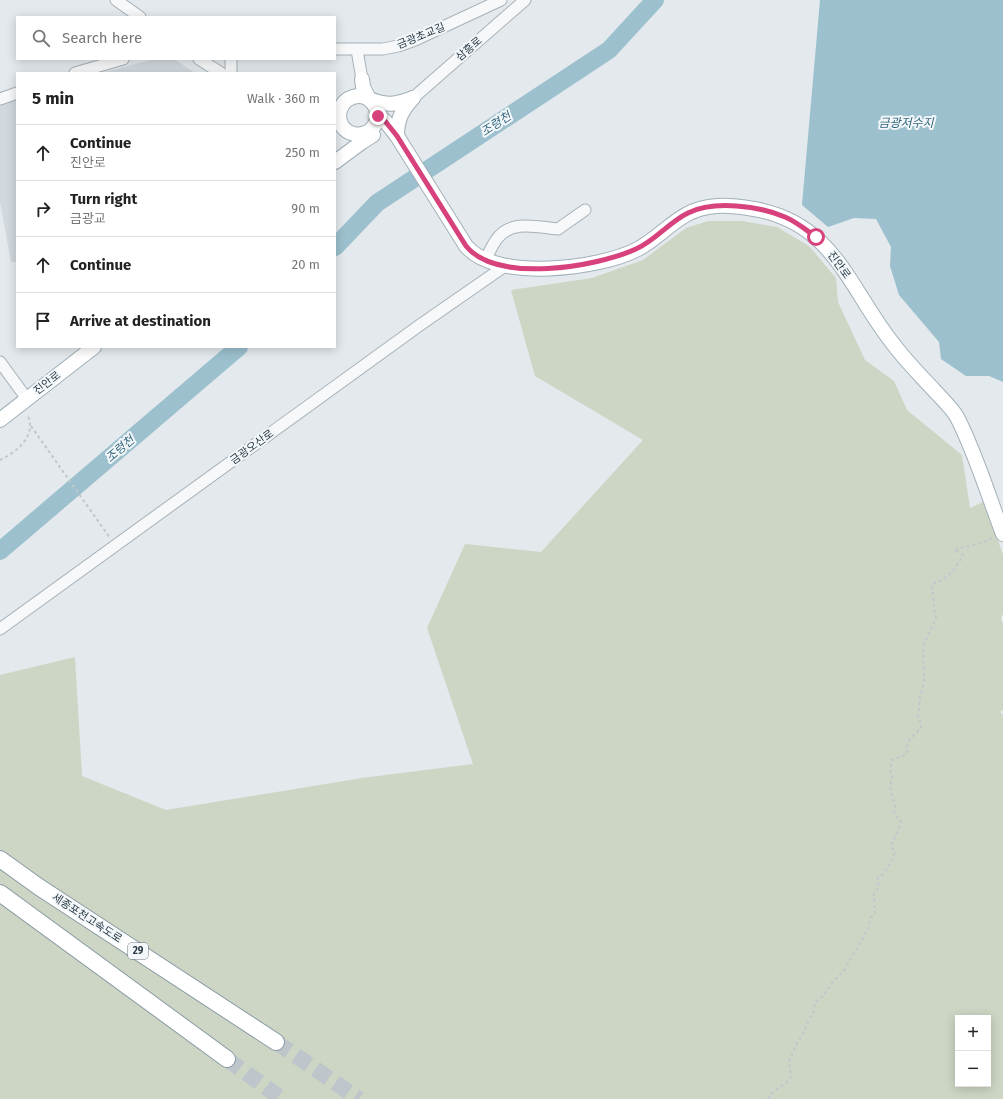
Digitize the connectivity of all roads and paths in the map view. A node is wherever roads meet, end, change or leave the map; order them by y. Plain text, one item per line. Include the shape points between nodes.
1 (116, 0) edge
2 (501, 0) edge
3 (524, 0) edge
4 (138, 16) edge
5 (336, 49) edge
6 (357, 50) junction
7 (120, 60) edge
8 (201, 60) edge
9 (231, 60) edge
10 (78, 72) edge
11 (219, 72) edge
12 (231, 72) edge
13 (362, 80) junction
14 (16, 93) edge
15 (350, 98) junction
16 (413, 98) junction
17 (0, 99) edge
18 (369, 99) junction
19 (336, 103) edge
20 (378, 116) junction
21 (339, 120) edge
22 (366, 133) junction
23 (397, 136) junction
24 (339, 159) edge
25 (585, 210) dead end
26 (485, 260) junction
27 (505, 266) junction
28 (93, 348) edge
29 (0, 362) edge
30 (24, 402) junction
31 (0, 420) edge
32 (31, 426) junction
33 (0, 460) edge
34 (997, 533) edge
35 (111, 539) dead end
36 (0, 629) edge
37 (0, 859) edge
38 (0, 892) edge
39 (276, 1042) tunnel mouth
40 (227, 1059) tunnel mouth
41 (768, 1099) edge

1 - 4 street
2 - 6 street, 금광초교길 via 398,46
3 - 16 street, 삼흥로
5 - 6 street, 금광초교길
6 - 13 street
7 - 10 street
8 - 11 street
9 - 12 street
13 - 15 main road
13 - 18 main road
14 - 17 street
15 - 18 main road via 359,96
15 - 19 main road
15 - 21 main road via 344,102
16 - 18 main road via 390,105
16 - 20 main road via 394,112
16 - 23 main road via 400,114
18 - 20 main road via 374,104
20 - 22 main road via 375,126
20 - 23 main road, 진안로
21 - 22 main road via 350,133
21 - 24 main road via 344,144
22 - 23 main road via 381,130
22 - 24 main road
23 - 24 main road via 377,134
23 - 26 main road, 진안로 via 466,246 472,253
25 - 26 street via 558,229 512,227 497,238
26 - 27 main road, 진안로
27 - 34 main road, 진안로 via 552,269 618,256 638,248 688,213 704,207 745,208 778,215 795,222 828,249 892,344 956,415 974,456
27 - 36 street, 금광오산로
28 - 30 main road, 진안로
29 - 30 street
30 - 31 main road, 진안로
30 - 32 path
32 - 33 path via 18,449
32 - 35 path
34 - 41 path via 987,542 954,550 963,555 958,563 941,582 932,584 936,618 923,646 924,682 918,717 922,725 918,732 909,738 907,754 892,760 890,768 894,814 901,822 891,845 895,853 888,868 877,880 879,887 874,893 875,913 870,918 869,927 845,969 816,1002 789,1061 791,1078 786,1085 772,1092
37 - 39 highway, 세종포천고속도로 / 29
38 - 40 highway

